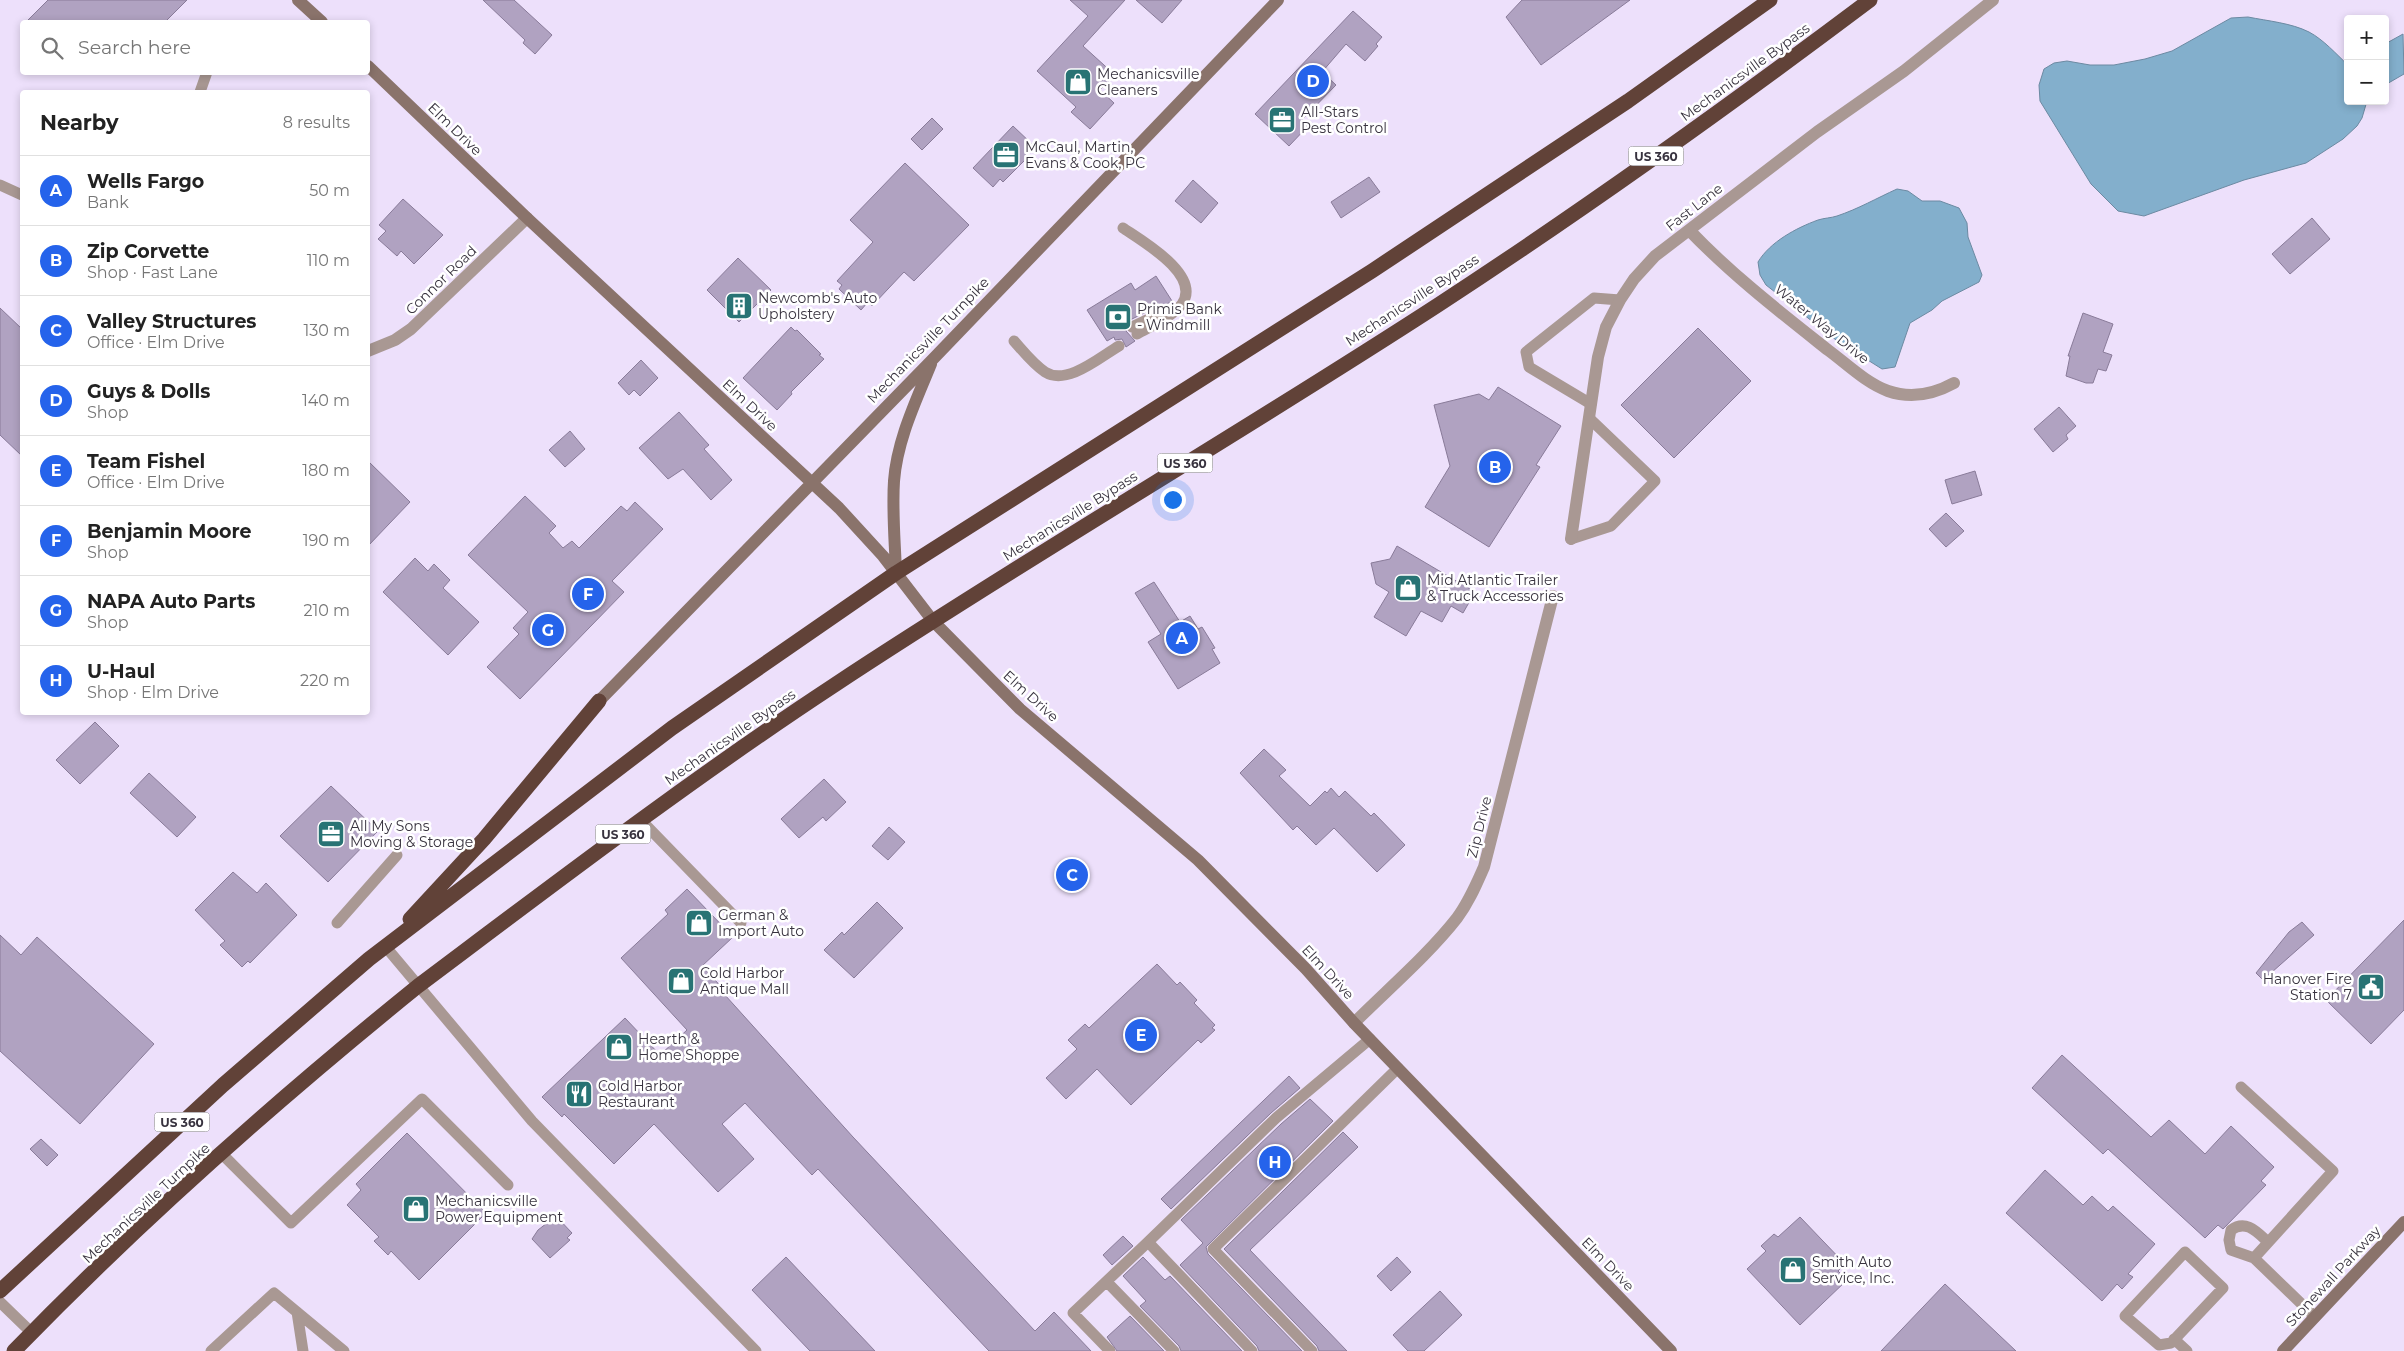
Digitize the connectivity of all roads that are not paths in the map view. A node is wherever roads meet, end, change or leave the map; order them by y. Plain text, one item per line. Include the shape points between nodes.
1 (298, 0) edge
2 (1278, 0) edge
3 (1770, 0) edge
4 (1870, 0) edge
5 (1993, 0) edge
6 (320, 20) edge
7 (370, 68) edge
8 (206, 75) edge
9 (201, 90) edge
10 (0, 185) edge
11 (20, 194) edge
12 (527, 218) junction
13 (1123, 228) dead end
14 (1689, 230) junction
15 (1620, 300) junction
16 (1135, 331) dead end
17 (1014, 341) dead end
18 (1117, 342) dead end
19 (370, 350) edge
20 (934, 358) junction
21 (1954, 384) dead end
22 (1591, 404) junction
23 (1589, 418) junction
24 (812, 482) junction
25 (1571, 539) joint
26 (896, 573) junction
27 (1553, 596) dead end
28 (934, 621) junction
29 (599, 701) joint
30 (641, 820) junction
31 (397, 855) dead end
32 (337, 923) dead end
33 (741, 923) dead end
34 (385, 946) junction
35 (418, 986) junction
36 (1354, 1023) junction
37 (1370, 1039) junction
38 (1398, 1068) junction
39 (2241, 1087) dead end
40 (222, 1154) junction
41 (508, 1185) dead end
42 (2404, 1222) edge
43 (1148, 1242) junction
44 (2268, 1242) junction
45 (2254, 1258) junction
46 (1107, 1282) junction
47 (0, 1292) edge
48 (0, 1302) edge
49 (297, 1312) junction
50 (2315, 1317) junction
51 (32, 1333) junction
52 (2174, 1339) junction
53 (14, 1351) edge
54 (212, 1351) edge
55 (303, 1351) edge
56 (344, 1351) edge
57 (756, 1351) edge
58 (1110, 1351) edge
59 (1174, 1351) edge
60 (1252, 1351) edge
61 (1312, 1351) edge
62 (1671, 1351) edge
63 (2187, 1351) edge
64 (2283, 1351) edge

1 - 6 street
2 - 20 street, Mechanicsville Turnpike
3 - 26 highway, US 360 via 1628,101 1380,266
4 - 28 highway, Mechanicsville Bypass / US 360 via 1592,201 1436,306
5 - 14 street, Fast Lane via 1904,71 1817,132
7 - 12 street, Elm Drive
8 - 9 lane
10 - 11 lane
12 - 19 street, Connor Road via 411,329
12 - 24 street, Elm Drive
13 - 16 lane via 1177,269 1186,291 1182,303 1174,311
14 - 15 street, Fast Lane via 1655,256
14 - 21 street, Water Way Drive via 1711,253 1871,383 1907,395 1926,394
15 - 22 street, Fast Lane via 1606,327
15 - 22 lane via 1594,298 1526,352 1529,367
17 - 18 lane via 1043,371 1060,376 1071,374
20 - 24 street, Mechanicsville Turnpike
20 - 26 street via 897,462 893,496
22 - 23 street, Fast Lane
23 - 25 street, Fast Lane
23 - 25 lane via 1655,480 1611,526
24 - 26 street, Elm Drive
24 - 29 street, Mechanicsville Turnpike
26 - 28 street, Elm Drive
26 - 34 highway, US 360 via 672,728
27 - 36 street, Zip Drive via 1484,867 1472,894 1439,937
28 - 30 highway, Mechanicsville Bypass / US 360 via 786,717
28 - 36 street, Elm Drive via 1020,709 1198,860 1306,969
29 - 34 highway via 484,840
30 - 33 lane
30 - 35 highway, Mechanicsville Bypass / US 360
31 - 32 lane
34 - 35 lane
34 - 47 highway, US 360 via 223,1085
35 - 40 highway, Mechanicsville Turnpike / US 360
35 - 57 lane via 532,1121
36 - 37 street, Elm Drive
37 - 38 street, Elm Drive
37 - 43 lane via 1276,1118
38 - 61 lane via 1213,1249
38 - 62 street, Elm Drive
39 - 44 lane via 2333,1171
40 - 41 lane via 291,1223 422,1099
40 - 51 highway, Mechanicsville Turnpike / US 360
42 - 50 street, Stonewall Parkway
43 - 46 lane
43 - 60 lane
44 - 45 lane
44 - 45 lane via 2249,1226 2241,1225 2231,1230 2232,1250
45 - 50 lane
46 - 58 lane via 1073,1313
46 - 59 lane
48 - 51 lane
49 - 54 lane via 274,1293
49 - 55 lane
49 - 56 lane
50 - 64 street, Stonewall Parkway
51 - 53 highway, Mechanicsville Turnpike / US 360
52 - 52 lane via 2223,1288 2185,1252 2125,1316 2159,1345 2168,1345
52 - 63 lane

